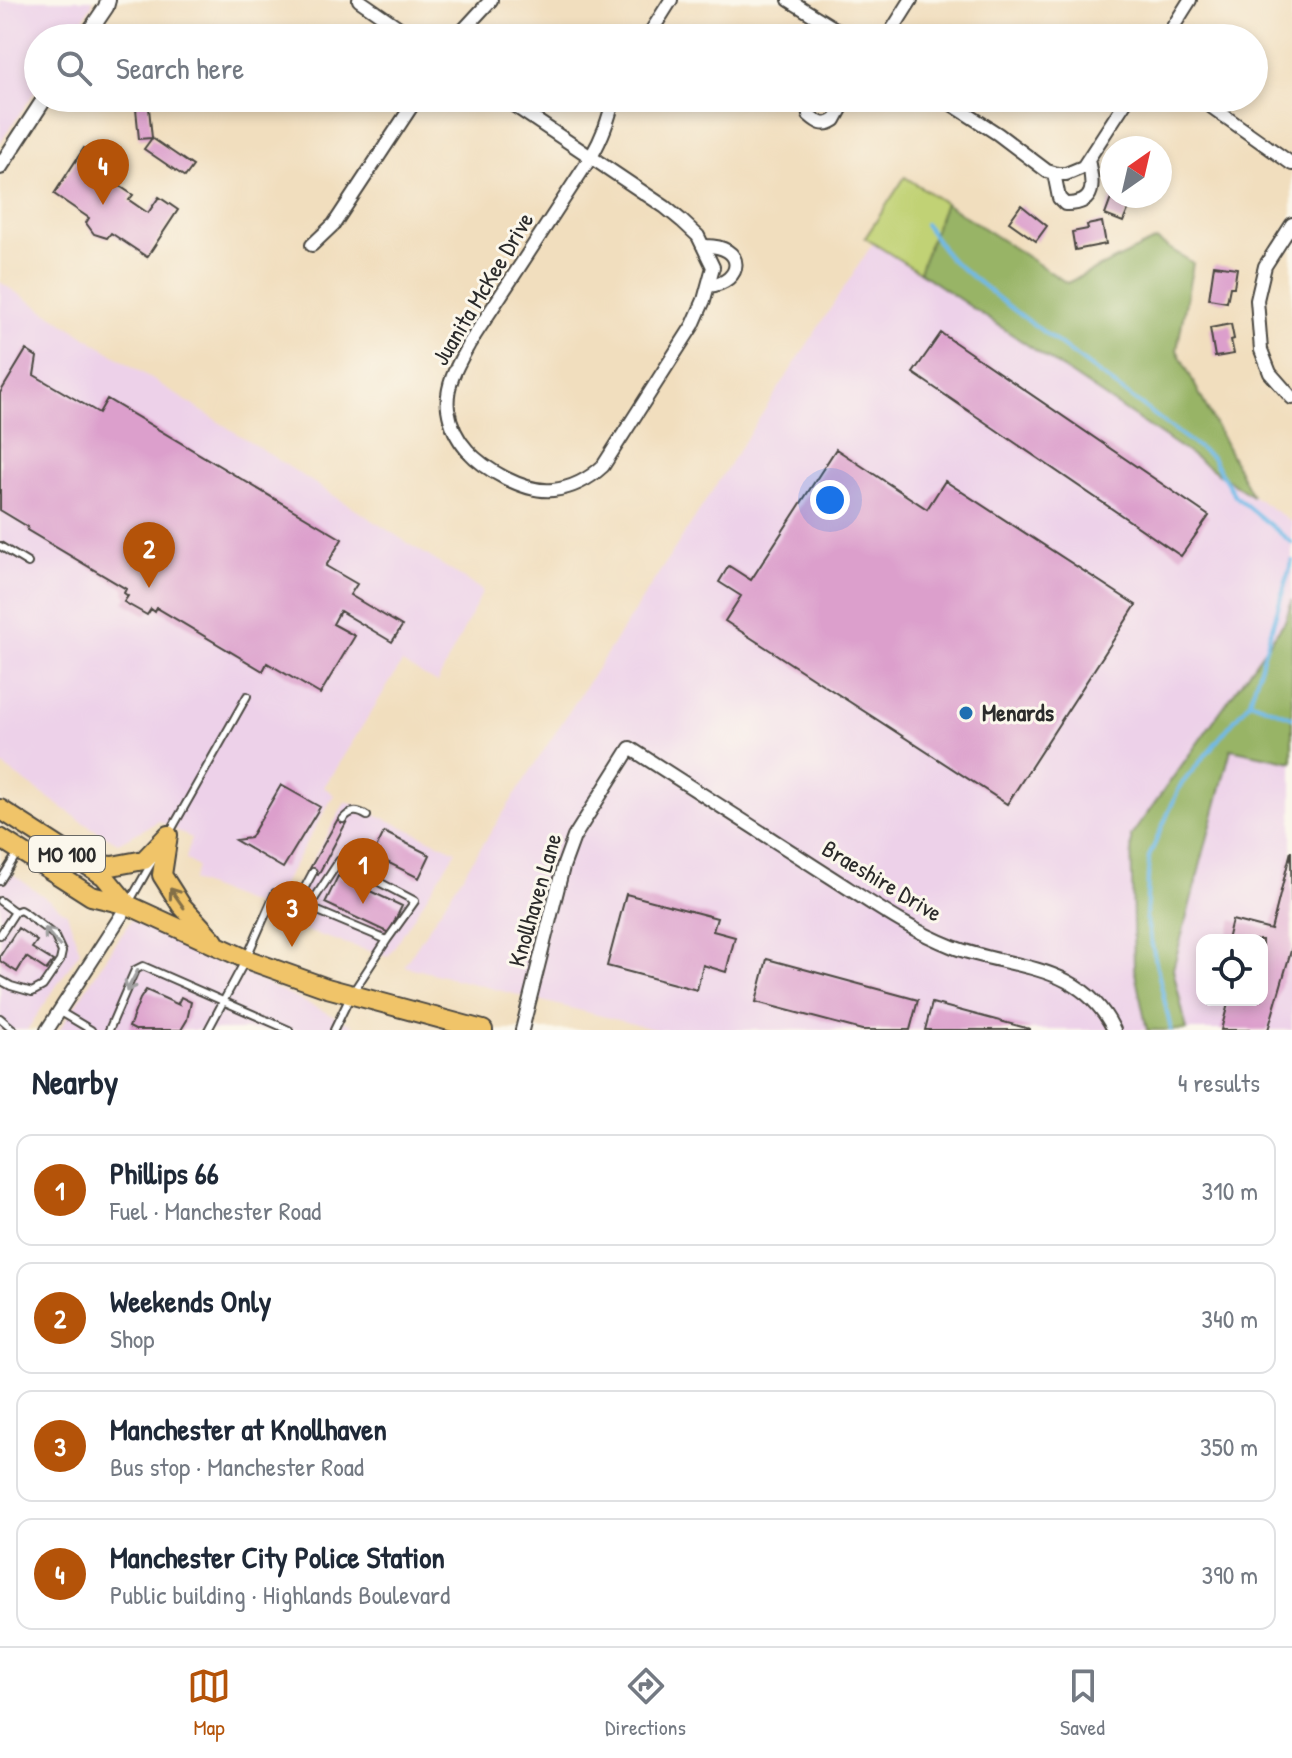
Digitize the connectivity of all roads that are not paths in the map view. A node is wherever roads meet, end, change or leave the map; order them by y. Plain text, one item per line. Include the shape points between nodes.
1 (108, 0) edge
2 (359, 0) edge
3 (491, 0) edge
4 (671, 0) edge
5 (789, 0) edge
6 (911, 0) edge
7 (1190, 0) edge
8 (94, 24) edge
9 (394, 24) edge
10 (469, 24) edge
11 (656, 24) edge
12 (827, 24) edge
13 (896, 24) edge
14 (1175, 24) edge
15 (36, 112) edge
16 (408, 112) edge
17 (524, 112) edge
18 (611, 112) edge
19 (809, 112) edge
20 (839, 112) edge
21 (964, 112) edge
22 (1119, 112) edge
23 (1219, 112) edge
24 (591, 157) junction
25 (1088, 160) junction
26 (1292, 164) edge
27 (0, 167) edge
28 (1055, 174) junction
29 (1292, 224) edge
30 (312, 245) dead end
31 (703, 246) junction
32 (708, 286) junction
33 (1292, 398) edge
34 (0, 546) edge
35 (28, 563) dead end
36 (247, 696) dead end
37 (630, 748) joint
38 (0, 809) edge
39 (367, 816) dead end
40 (343, 819) dead end
41 (168, 835) junction
42 (0, 838) edge
43 (19, 851) junction
44 (83, 864) junction
45 (313, 872) dead end
46 (0, 881) edge
47 (0, 901) edge
48 (297, 902) junction
49 (128, 905) junction
50 (309, 907) junction
51 (15, 912) junction
52 (0, 935) edge
53 (387, 940) junction
54 (222, 949) junction
55 (246, 959) junction
56 (0, 980) edge
57 (351, 995) junction
58 (222, 1002) junction
59 (59, 1011) junction
60 (0, 1018) edge
61 (14, 1030) edge
62 (47, 1030) edge
63 (91, 1030) edge
64 (109, 1030) edge
65 (208, 1030) edge
66 (289, 1030) edge
67 (334, 1030) edge
68 (483, 1030) edge
69 (522, 1030) edge
70 (1114, 1030) edge

1 - 8 street
2 - 9 street
3 - 10 street
4 - 11 street
5 - 12 street
6 - 13 street
7 - 14 street
15 - 27 street
16 - 30 street via 334,224
17 - 24 street
18 - 24 street, Juanita McKee Drive
19 - 20 street via 825,124
21 - 28 street
22 - 25 street
23 - 26 street
24 - 31 street via 682,221
24 - 32 street, Juanita McKee Drive via 456,368 448,408 467,451 523,487 551,491 591,477 693,325
25 - 28 street via 1074,172
25 - 28 street via 1092,191 1076,204 1059,198
29 - 33 street via 1265,266 1257,300 1261,350 1270,373
31 - 32 street, Juanita McKee Drive via 713,267
31 - 32 street via 725,249 736,262 728,278
34 - 35 lane
36 - 41 lane
37 - 69 street, Knollhaven Lane via 574,837
37 - 70 street, Braeshire Drive via 904,924 954,947 1083,989
38 - 44 main road, MO 100
39 - 40 lane via 354,811
41 - 44 main road via 144,860
41 - 49 lane
54 -> 41 main road via 181,905 162,875
42 - 43 main road, MO 100
43 - 46 lane
43 - 49 main road, MO 100 via 91,896
44 - 49 main road, MO 100 via 104,876
45 - 48 lane
47 - 51 lane
48 - 50 lane
48 - 55 lane via 275,893
49 - 54 main road, MO 100
49 - 59 street
50 - 53 lane
50 - 53 lane via 339,861 415,901
51 - 52 lane
56 -> 51 lane via 25,991 38,990 61,957 54,935 20,910
53 - 57 lane
54 - 55 main road, MO 100
55 - 57 main road, MO 100
55 - 58 lane
57 - 67 lane
57 - 68 main road, MO 100
58 -> 64 lane via 143,966 135,970
58 - 65 lane
58 - 66 lane
59 - 62 street
59 - 63 lane
60 - 61 lane

